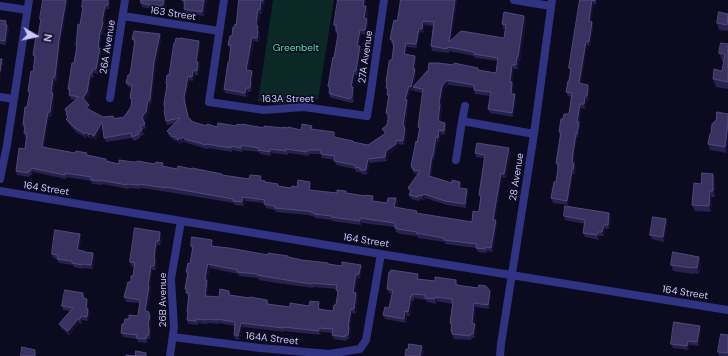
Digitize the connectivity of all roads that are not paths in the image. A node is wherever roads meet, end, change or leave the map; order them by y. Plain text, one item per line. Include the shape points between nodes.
1 (29, 0) edge
2 (125, 0) edge
3 (224, 0) edge
4 (384, 0) edge
5 (514, 0) edge
6 (551, 3) edge
7 (0, 6) edge
8 (27, 10) junction
9 (123, 16) junction
10 (219, 31) junction
11 (0, 97) edge
12 (110, 98) dead end
13 (14, 99) junction
14 (465, 106) dead end
15 (366, 116) joint
16 (462, 120) junction
17 (534, 134) junction
18 (456, 160) dead end
19 (0, 179) edge
20 (0, 191) edge
21 (181, 221) junction
22 (381, 254) junction
23 (512, 275) junction
24 (728, 310) edge
25 (173, 337) junction
26 (170, 356) edge
27 (500, 356) edge

1 - 8 street
2 - 9 street, 26A Avenue
3 - 10 street
4 - 15 street, 27A Avenue
5 - 6 street
6 - 17 street, 28 Avenue
7 - 8 street
8 - 13 street
9 - 10 street, 163 Street
9 - 12 street, 26A Avenue
10 - 15 street, 163A Street via 209,102 264,110 304,107
11 - 13 street
13 - 19 street
14 - 16 street
16 - 17 street
16 - 18 street
17 - 23 street, 28 Avenue
20 - 21 street, 164 Street
21 - 22 street, 164 Street
21 - 25 street, 26B Avenue via 171,279
22 - 23 street, 164 Street
22 - 25 street, 164A Street via 366,340 360,348 329,354
23 - 24 street, 164 Street
23 - 27 street, 28 Avenue
25 - 26 street, 26B Avenue

